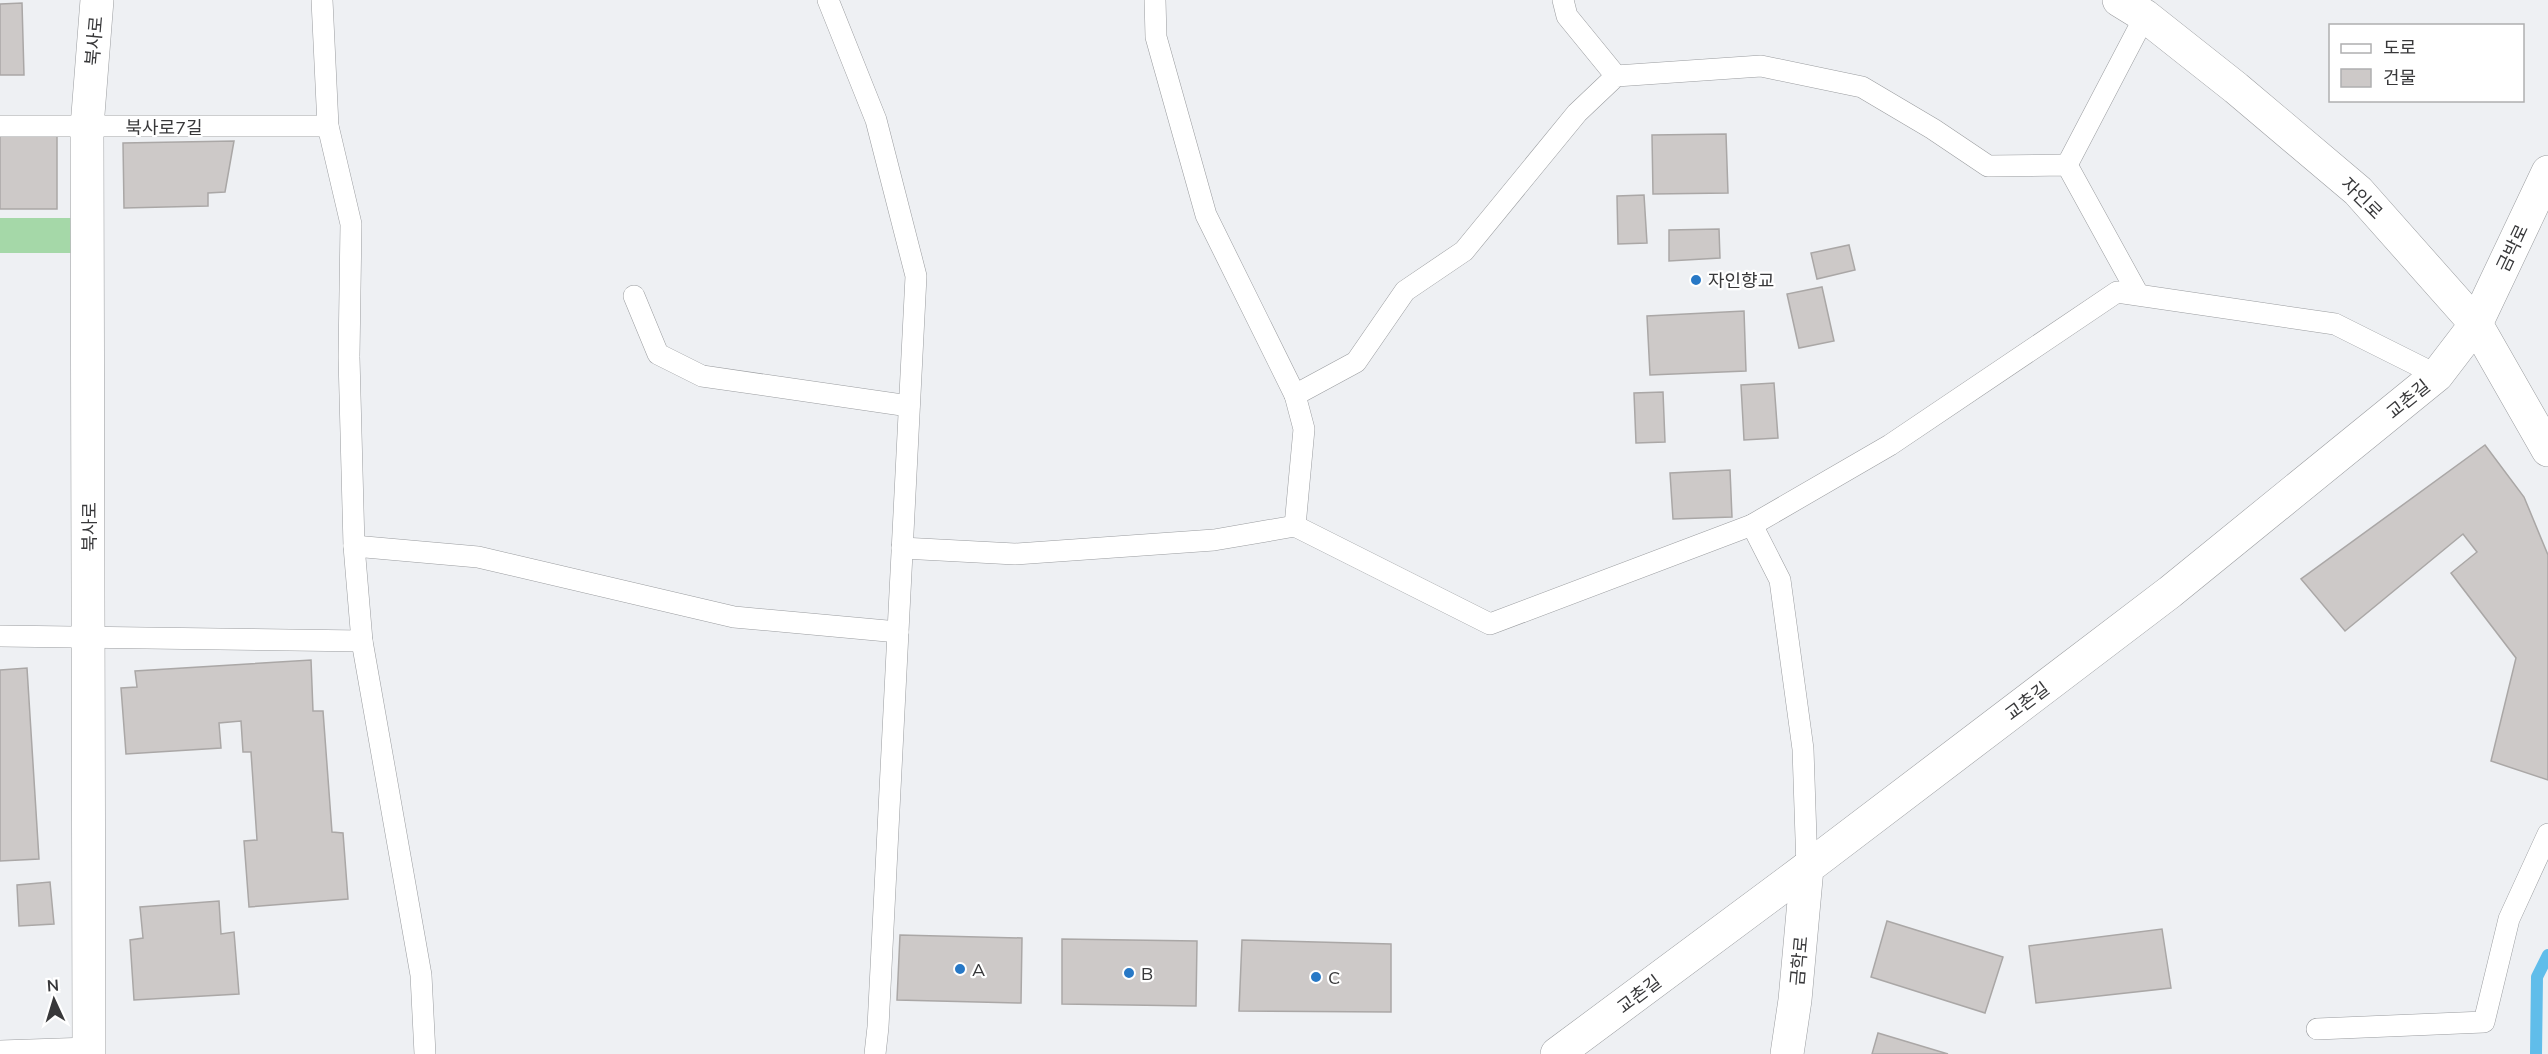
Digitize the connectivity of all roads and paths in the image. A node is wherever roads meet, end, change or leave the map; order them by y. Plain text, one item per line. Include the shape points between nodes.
1 (97, 0) edge
2 (322, 0) edge
3 (828, 0) edge
4 (1155, 0) edge
5 (1563, 0) edge
6 (2132, 8) edge
7 (1616, 76) junction
8 (0, 126) edge
9 (328, 126) junction
10 (87, 127) junction
11 (2067, 165) junction
12 (2548, 172) edge
13 (2138, 294) junction
14 (634, 296) dead end
15 (2476, 324) junction
16 (2437, 375) junction
17 (1295, 395) junction
18 (909, 406) junction
19 (2548, 450) edge
20 (1752, 525) junction
21 (1294, 526) junction
22 (354, 546) junction
23 (902, 548) junction
24 (898, 632) junction
25 (0, 636) edge
26 (89, 637) junction
27 (362, 641) junction
28 (2548, 834) edge
29 (1806, 868) junction
30 (2317, 1029) dead end
31 (0, 1051) edge
32 (89, 1051) edge
33 (425, 1054) edge
34 (875, 1054) edge
35 (1557, 1054) edge
36 (1787, 1054) edge

1 - 10 street, 북사로
2 - 9 lane
3 - 18 lane via 876,120 916,276
4 - 17 lane via 1156,37 1206,215
5 - 7 lane via 1567,16
6 - 11 lane
6 - 15 street, 자인로 via 2236,88 2358,191
7 - 11 lane via 1761,66 1862,87 1988,166
7 - 17 lane via 1577,113 1464,251 1405,291 1356,362
8 - 10 lane, 북사로7길
9 - 10 lane, 북사로7길
9 - 22 lane via 351,224 349,357
10 - 26 street, 북사로
11 - 13 lane
12 - 15 street, 금박로
13 - 16 lane via 2335,324
13 - 20 lane via 2117,292 1890,445
14 - 18 lane via 658,354 702,376
15 - 16 street, 교촌길
15 - 19 street, 자인로
16 - 29 street, 교촌길 via 2170,592
17 - 21 lane via 1304,429
18 - 23 lane
20 - 21 lane via 1490,624
20 - 29 lane via 1780,580 1803,749
21 - 23 lane via 1214,540 1015,554
22 - 24 lane via 478,557 734,617
22 - 27 lane
23 - 24 lane
24 - 34 lane
25 - 26 lane
26 - 27 lane
26 - 32 street, 북사로
27 - 33 lane via 421,975
28 - 30 lane via 2509,919 2484,1022
29 - 35 street, 교촌길
29 - 36 street, 금학로
31 - 32 lane

